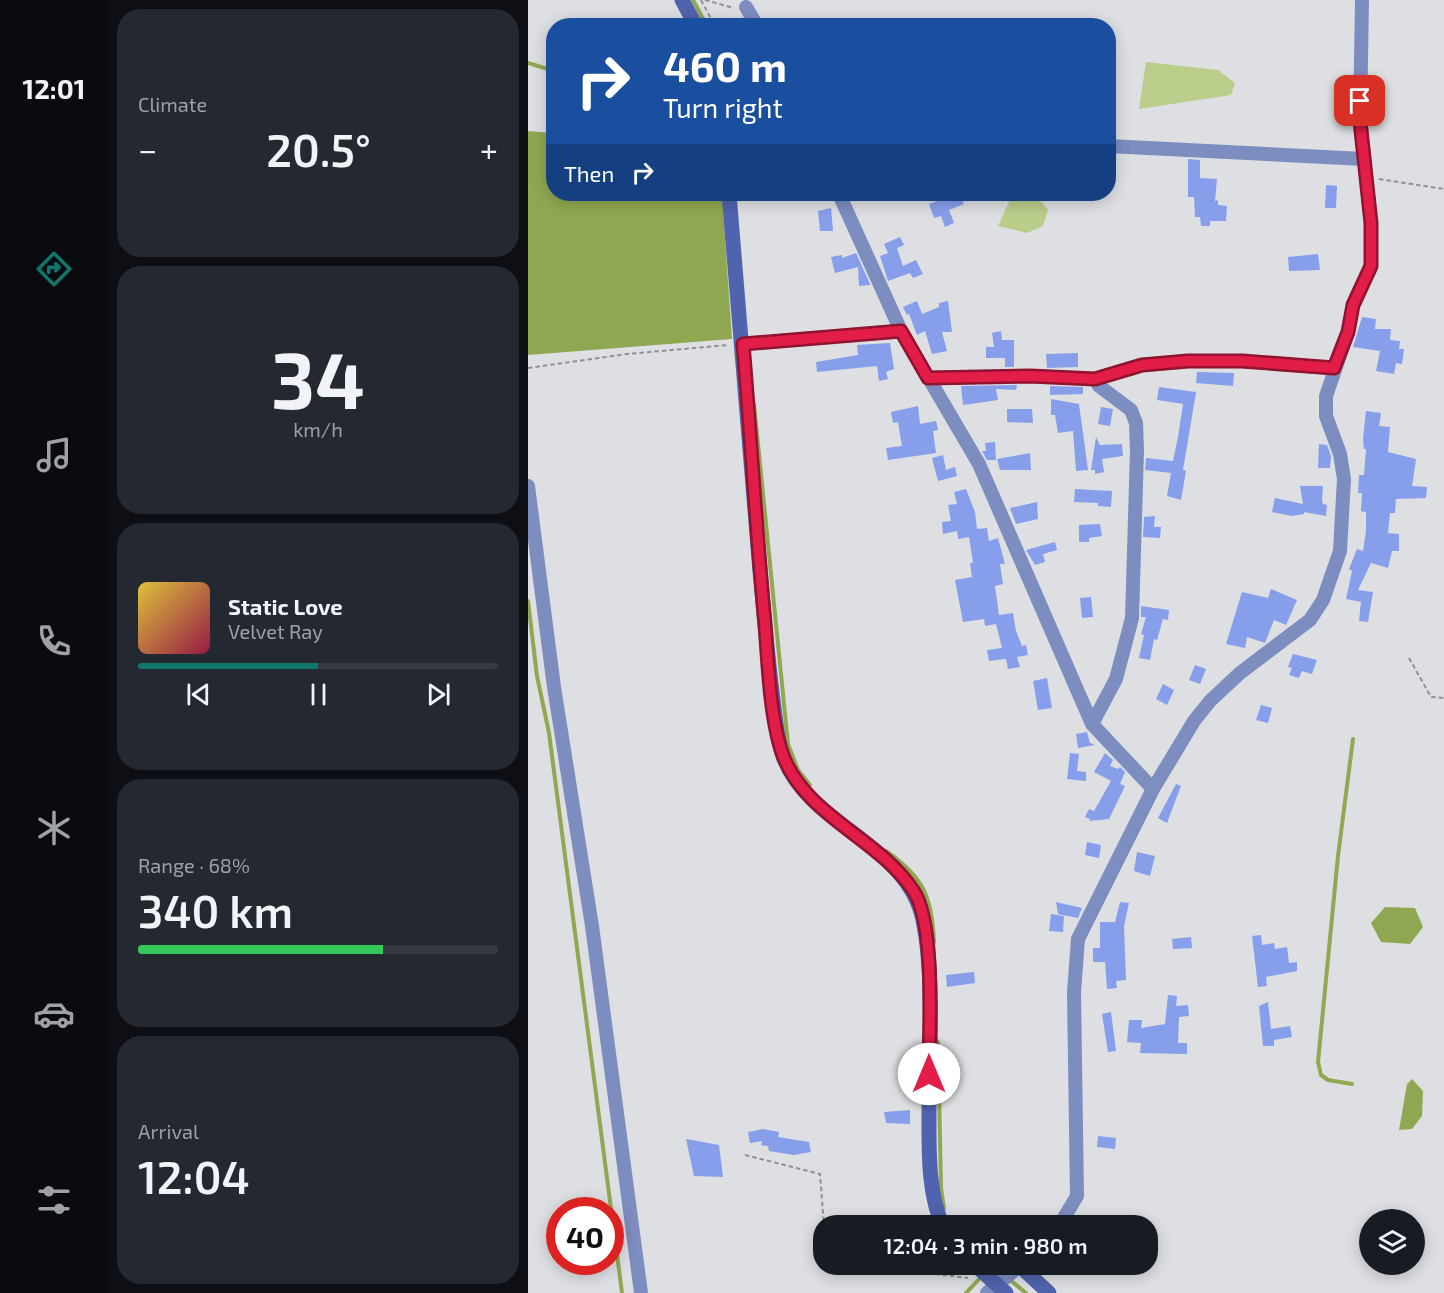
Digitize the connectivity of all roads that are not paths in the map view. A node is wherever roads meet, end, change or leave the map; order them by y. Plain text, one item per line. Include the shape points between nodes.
1 (682, 0) edge
2 (1362, 0) edge
3 (746, 7) road end
4 (692, 18) edge
5 (752, 18) edge
6 (1116, 146) edge
7 (1364, 159) junction
8 (730, 201) edge
9 (842, 201) edge
10 (901, 331) junction
11 (743, 344) junction
12 (1334, 368) junction
13 (928, 378) junction
14 (1095, 379) junction
15 (528, 486) edge
16 (1092, 724) junction
17 (1153, 789) junction
18 (941, 1215) edge
19 (1066, 1215) edge
20 (984, 1275) edge
21 (1011, 1275) edge
22 (1031, 1275) edge
23 (996, 1290) edge
24 (641, 1293) edge
25 (1049, 1293) edge

1 - 4 street
2 - 7 street via 1360,121
3 - 5 street
6 - 7 street
7 - 12 street via 1371,266 1353,305 1348,332
8 - 11 street
9 - 10 street
10 - 11 street
10 - 13 street
11 - 18 street via 777,732 796,782 889,861 914,891 923,920 928,967 932,1173
12 - 14 street via 1242,361 1167,362
12 - 17 street via 1326,396 1326,416 1344,478 1342,524 1340,551 1323,600 1310,620 1240,673 1210,702
13 - 14 street
13 - 16 street via 978,464
14 - 16 street via 1098,386 1131,410 1136,423 1137,451 1132,618 1116,679
15 - 24 street
16 - 17 street
17 - 19 street via 1078,939 1074,992 1077,1196
20 - 23 street
21 - 23 street
22 - 25 street

